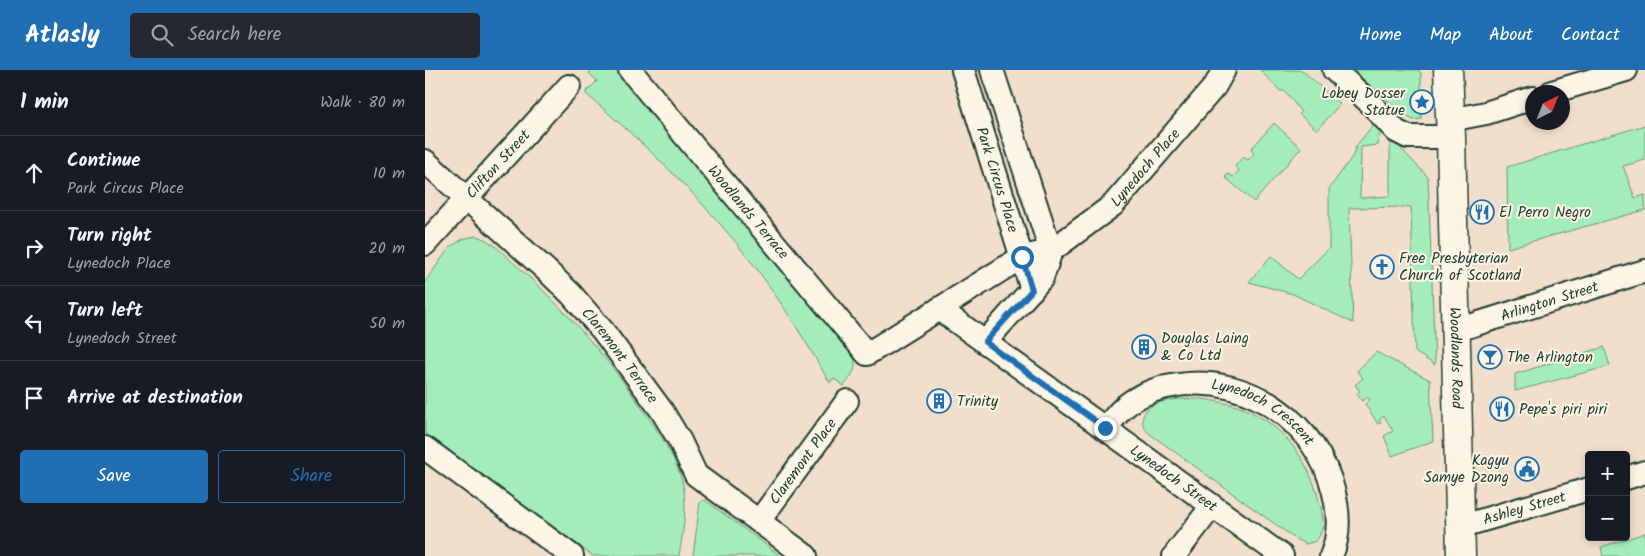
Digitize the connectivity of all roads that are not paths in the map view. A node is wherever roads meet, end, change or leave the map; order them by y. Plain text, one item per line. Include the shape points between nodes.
1 (630, 70) edge
2 (963, 70) edge
3 (992, 70) edge
4 (1224, 70) edge
5 (1334, 70) edge
6 (1448, 70) edge
7 (1626, 70) edge
8 (569, 86) dead end
9 (1570, 87) edge
10 (1525, 101) edge
11 (1007, 115) junction
12 (980, 123) junction
13 (1450, 129) junction
14 (425, 161) edge
15 (467, 198) junction
16 (425, 244) edge
17 (1051, 251) junction
18 (1022, 257) junction
19 (1645, 271) edge
20 (1032, 290) junction
21 (939, 309) junction
22 (1455, 331) junction
23 (985, 342) junction
24 (847, 401) dead end
25 (1105, 428) junction
26 (425, 448) edge
27 (1645, 472) edge
28 (1630, 477) edge
29 (1585, 490) edge
30 (1212, 506) junction
31 (759, 521) junction
32 (1459, 527) junction
33 (572, 556) edge
34 (806, 556) edge
35 (1174, 556) edge
36 (1282, 556) edge
37 (1331, 556) edge
38 (1461, 556) edge

1 - 21 street, Woodlands Terrace via 867,354
2 - 12 street, Park Circus Place
3 - 11 street, Park Circus Place
4 - 17 street, Lynedoch Place via 1215,86 1113,205
5 - 13 street via 1396,131 1408,137
6 - 13 street, Woodlands Road
7 - 9 street
8 - 15 street, Clifton Street
10 - 13 street
11 - 12 street
11 - 17 street, Park Circus Place
12 - 18 street, Park Circus Place
13 - 22 street, Woodlands Road
14 - 15 street, Claremont Terrace
15 - 16 street, Clifton Street
15 - 31 street, Claremont Terrace via 565,288 603,331 661,411 696,474
17 - 18 street, Lynedoch Place
17 - 20 street via 1041,278
18 - 20 street, Park Circus Place
18 - 21 street, Lynedoch Place
19 - 22 street, Arlington Street
20 - 23 street
21 - 23 street, Lynedoch Street
22 - 32 street, Woodlands Road
23 - 25 street, Lynedoch Street
24 - 31 street, Claremont Place
25 - 30 street, Lynedoch Street
25 - 37 street, Lynedoch Crescent via 1132,400 1168,386 1215,384 1234,388 1268,403 1294,422 1306,436 1328,474 1337,502 1339,525
26 - 33 street
27 - 28 street
29 - 32 street, Ashley Street
30 - 35 street
30 - 36 street, Lynedoch Street
31 - 34 street, Claremont Terrace
32 - 38 street, Woodlands Road

